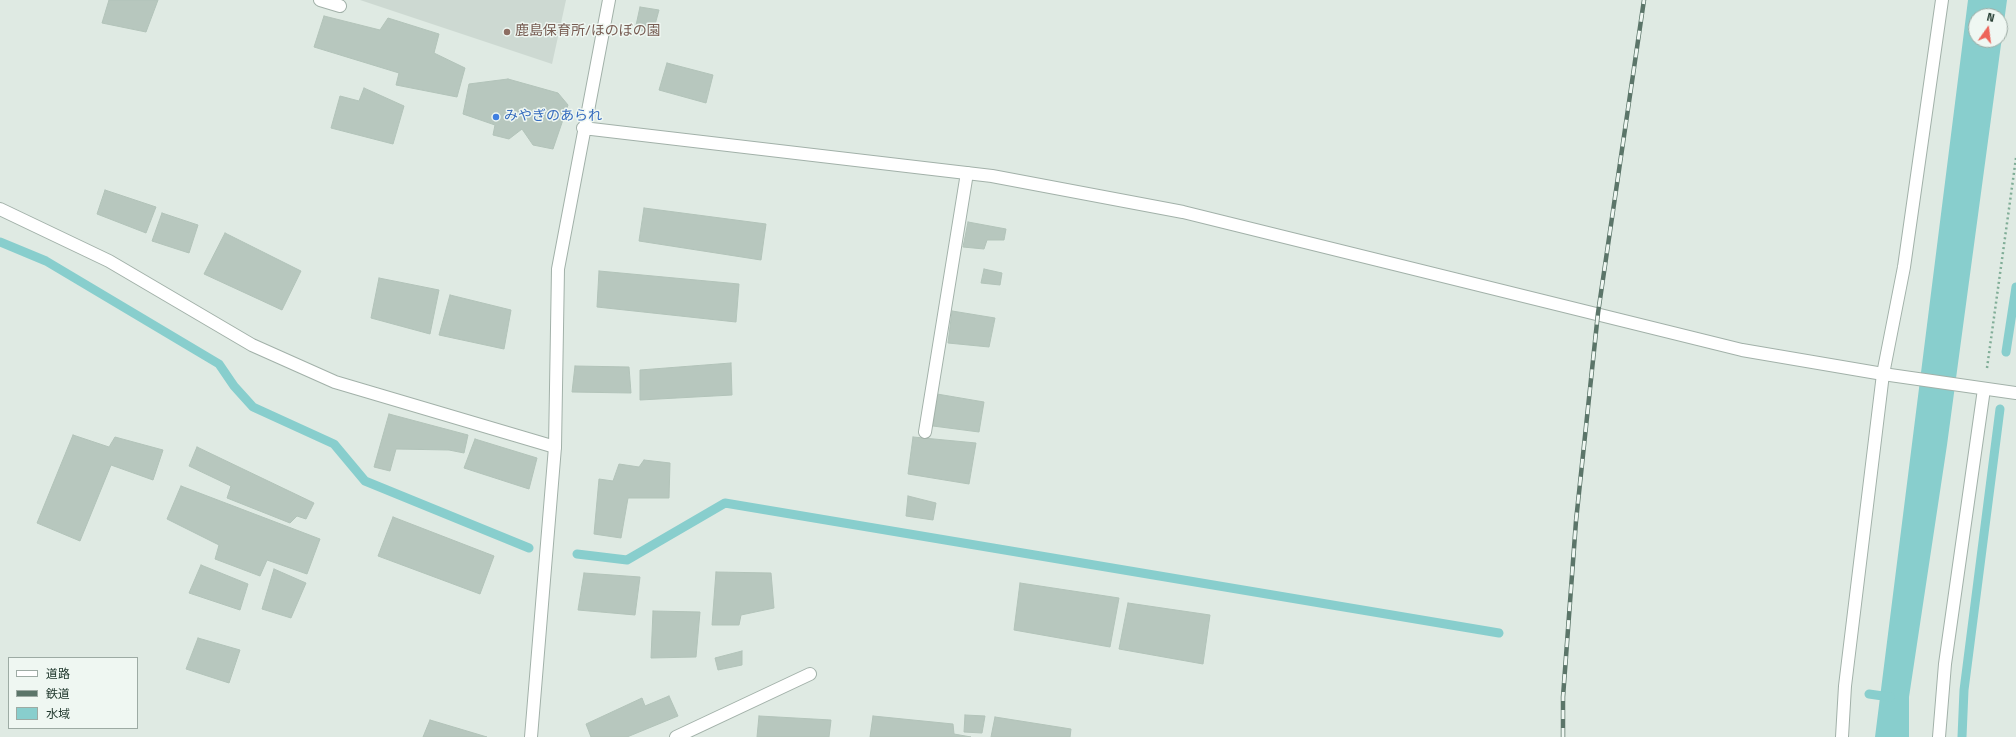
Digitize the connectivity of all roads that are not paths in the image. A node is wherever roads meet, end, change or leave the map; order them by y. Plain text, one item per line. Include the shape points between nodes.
1 (320, 0) edge
2 (609, 0) edge
3 (1942, 0) edge
4 (340, 6) dead end
5 (583, 128) junction
6 (967, 173) junction
7 (0, 209) edge
8 (1882, 374) junction
9 (1980, 388) junction
10 (2016, 393) edge
11 (925, 432) dead end
12 (555, 446) junction
13 (810, 674) dead end
14 (531, 737) edge
15 (676, 737) edge
16 (1842, 737) edge
17 (1939, 737) edge

1 - 4 street
2 - 5 street
3 - 8 street via 1904,267
5 - 6 street
5 - 12 street via 558,269
6 - 8 street via 1183,212 1742,350
6 - 11 street
7 - 12 street via 109,261 252,345 335,382
8 - 9 street
8 - 16 street via 1845,686
9 - 10 street
9 - 17 street via 1945,664
12 - 14 street
13 - 15 street

